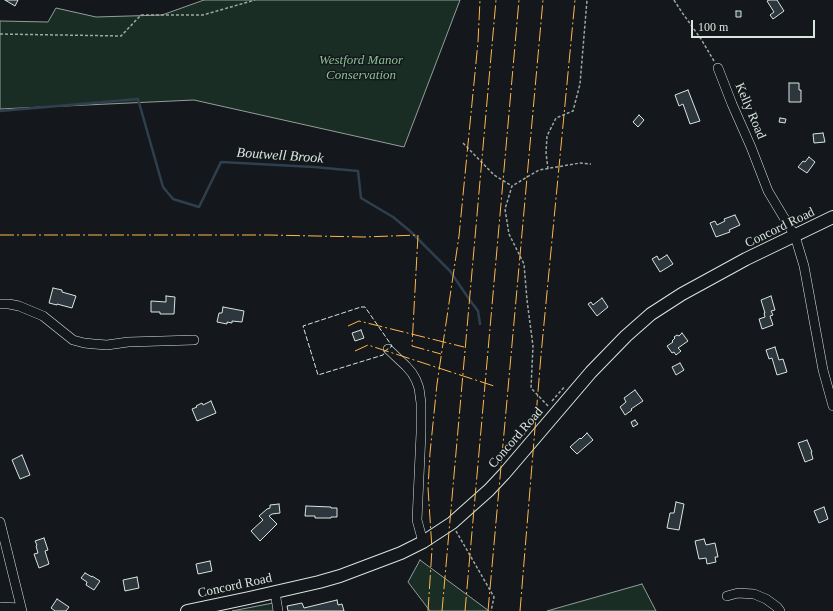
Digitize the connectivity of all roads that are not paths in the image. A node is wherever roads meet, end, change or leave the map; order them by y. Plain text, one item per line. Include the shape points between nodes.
1 (718, 68) road end
2 (833, 217) edge
3 (795, 236) junction
4 (0, 304) edge
5 (194, 340) dead end
6 (388, 349) dead end
7 (833, 406) edge
8 (0, 522) edge
9 (423, 542) junction
10 (275, 592) junction
11 (727, 596) dead end
12 (0, 607) edge
13 (21, 610) edge
14 (187, 611) edge
15 (278, 611) edge
16 (780, 611) edge

1 - 3 street, Kelly Road via 768,191
2 - 3 main road, Concord Road
3 - 7 street, Kelly Road via 804,266 823,370
3 - 9 main road, Concord Road via 746,259 651,314 591,372 489,490 452,523
4 - 5 street via 18,306 43,316 74,340 84,343 107,345
6 - 9 street via 406,366 419,388 421,433 416,520
8 - 13 street
9 - 10 main road, Concord Road via 340,576
10 - 14 main road, Concord Road
10 - 15 street
11 - 16 street via 738,593 754,594 766,599
12 - 13 street

